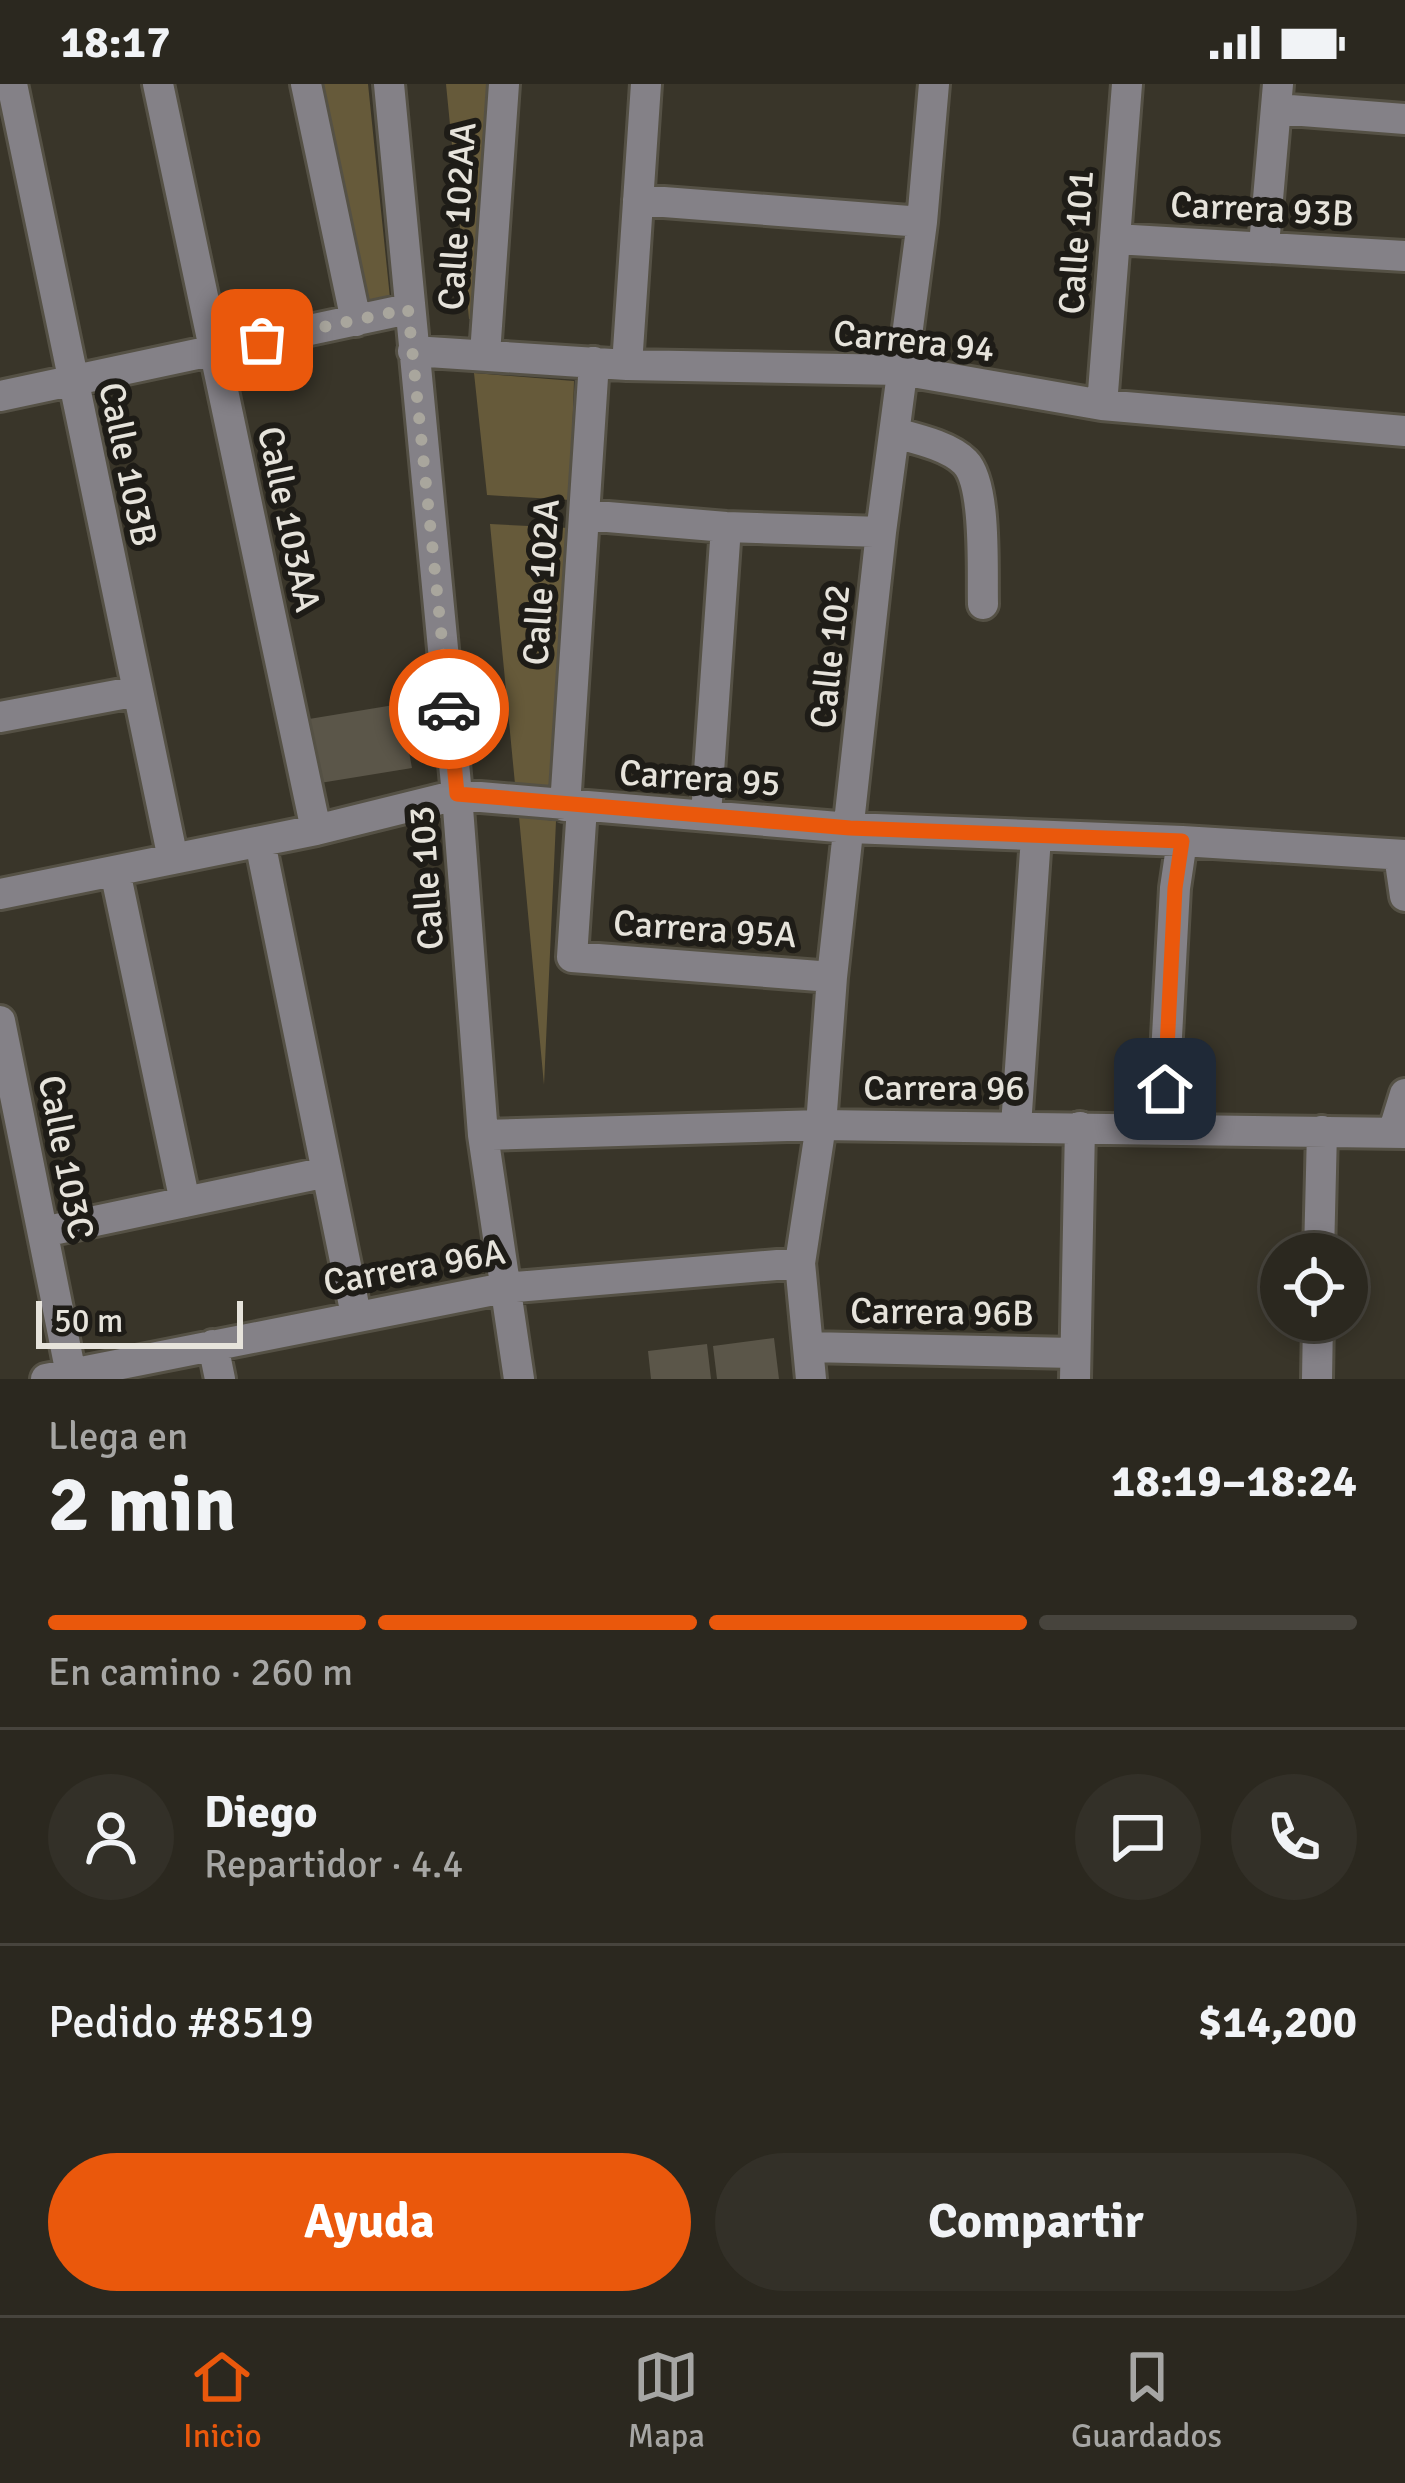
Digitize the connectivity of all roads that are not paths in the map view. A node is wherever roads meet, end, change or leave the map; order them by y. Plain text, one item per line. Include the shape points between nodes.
1 (12, 84) edge
2 (158, 84) edge
3 (306, 84) edge
4 (389, 84) edge
5 (504, 84) edge
6 (646, 84) edge
7 (931, 84) edge
8 (1127, 84) edge
9 (1278, 97) edge
10 (1405, 119) edge
11 (638, 200) junction
12 (922, 222) junction
13 (1115, 239) junction
14 (1264, 245) junction
15 (1405, 256) edge
16 (408, 309) junction
17 (356, 321) junction
18 (215, 350) junction
19 (413, 351) junction
20 (485, 354) junction
21 (594, 362) junction
22 (627, 364) junction
23 (901, 370) junction
24 (72, 381) junction
25 (0, 396) edge
26 (1102, 405) junction
27 (1405, 431) edge
28 (895, 433) junction
29 (584, 515) junction
30 (726, 527) junction
31 (880, 532) junction
32 (983, 604) dead end
33 (138, 691) junction
34 (0, 717) edge
35 (457, 794) junction
36 (573, 807) junction
37 (706, 815) junction
38 (850, 828) junction
39 (316, 830) junction
40 (1036, 837) junction
41 (1182, 841) junction
42 (260, 842) junction
43 (1402, 855) edge
44 (173, 859) junction
45 (115, 871) junction
46 (0, 894) edge
47 (1405, 896) edge
48 (572, 957) joint
49 (832, 977) junction
50 (0, 1021) edge
51 (1405, 1094) edge
52 (821, 1125) junction
53 (1016, 1126) junction
54 (1080, 1127) junction
55 (1162, 1129) junction
56 (1322, 1131) junction
57 (1399, 1133) edge
58 (484, 1135) junction
59 (327, 1172) junction
60 (184, 1202) junction
61 (43, 1232) junction
62 (1320, 1233) edge
63 (800, 1263) junction
64 (504, 1288) junction
65 (356, 1315) junction
66 (1318, 1341) edge
67 (213, 1345) junction
68 (808, 1347) junction
69 (1074, 1366) edge
70 (63, 1377) edge
71 (220, 1379) edge
72 (519, 1379) edge
73 (811, 1379) edge
74 (1317, 1379) edge

1 - 24 street, Calle 103B
2 - 18 street, Calle 103AA
3 - 17 street
4 - 16 street, Calle 103
5 - 20 street, Calle 102AA
6 - 11 street
7 - 12 street, Calle 102
8 - 13 street, Calle 101
9 - 10 street
9 - 14 street
11 - 12 street
11 - 22 street
12 - 23 street, Calle 102
13 - 14 street, Carrera 93B
13 - 26 street, Calle 101
14 - 15 street, Carrera 93B
16 - 17 street
16 - 19 street, Calle 103
17 - 18 street
18 - 24 street
18 - 39 street, Calle 103AA
19 - 20 street, Carrera 94
19 - 35 street, Calle 103
20 - 21 street, Carrera 94
21 - 22 street, Carrera 94
21 - 29 street, Calle 102A
22 - 23 street, Carrera 94
23 - 26 street, Carrera 94
23 - 28 street, Calle 102
24 - 25 street
24 - 33 street, Calle 103B
26 - 27 street, Carrera 94
28 - 31 street, Calle 102
28 - 32 street via 970,468
29 - 30 street
29 - 36 street, Calle 102A
30 - 31 street
30 - 37 street
31 - 38 street, Calle 102
33 - 34 street
33 - 44 street, Calle 103B
35 - 36 street, Carrera 95
35 - 39 street, Carrera 95
35 - 58 street, Calle 103
36 - 37 street, Carrera 95
36 - 48 street, Calle 102A
37 - 38 street, Carrera 95
38 - 40 street, Carrera 95
38 - 49 street, Calle 102
39 - 42 street, Carrera 95
40 - 41 street, Carrera 95
40 - 53 street
41 - 43 street, Carrera 95
41 - 55 street
42 - 44 street, Carrera 95
42 - 59 street
43 - 47 street
44 - 45 street, Carrera 95
45 - 46 street, Carrera 95
45 - 60 street
48 - 49 street, Carrera 95A
49 - 52 street, Calle 102
50 - 61 street, Calle 103C
51 - 57 street
52 - 53 street, Carrera 96
52 - 58 street, Carrera 96
52 - 63 street, Calle 102
53 - 54 street, Carrera 96
54 - 55 street, Carrera 96
54 - 69 street
55 - 56 street, Carrera 96
56 - 57 street, Carrera 96
56 - 62 street
58 - 64 street, Calle 103
59 - 60 street
59 - 65 street
60 - 61 street
61 - 70 street, Calle 103C
63 - 64 street, Carrera 96A
63 - 68 street, Calle 102
64 - 65 street, Carrera 96A
64 - 72 street, Calle 103
65 - 67 street, Carrera 96A
66 - 74 street
67 - 70 street, Carrera 96A
67 - 71 street
68 - 69 street, Carrera 96B
68 - 73 street, Calle 102

